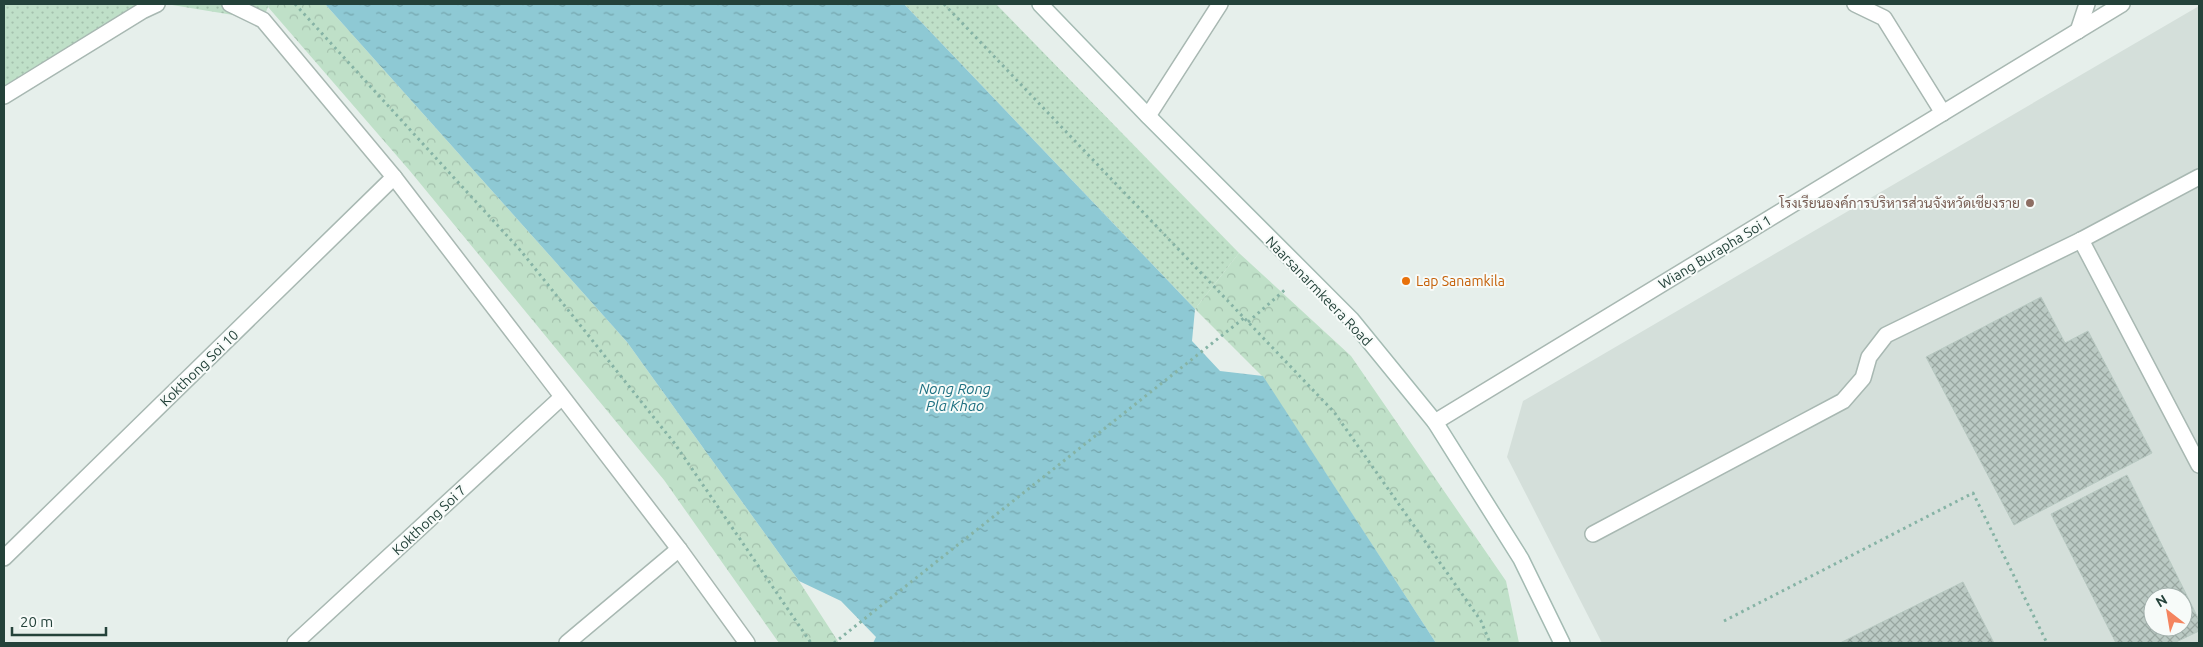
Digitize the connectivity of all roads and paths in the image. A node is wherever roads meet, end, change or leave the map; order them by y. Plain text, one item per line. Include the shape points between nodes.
1 (157, 4) edge
2 (230, 4) edge
3 (295, 4) edge
4 (944, 4) edge
5 (1040, 4) edge
6 (1220, 4) edge
7 (1855, 4) edge
8 (2087, 4) edge
9 (2122, 4) edge
10 (2078, 31) junction
11 (4, 96) edge
12 (1943, 114) junction
13 (1148, 116) junction
14 (394, 177) junction
15 (2199, 177) edge
16 (2081, 240) junction
17 (1304, 273) junction
18 (1244, 318) junction
19 (1248, 322) junction
20 (562, 397) junction
21 (1435, 422) junction
22 (2199, 466) edge
23 (1592, 534) dead end
24 (679, 549) junction
25 (4, 558) edge
26 (1724, 621) dead end
27 (295, 643) edge
28 (566, 643) edge
29 (747, 643) edge
30 (811, 643) edge
31 (834, 643) edge
32 (1490, 643) edge
33 (1562, 643) edge
34 (2047, 643) edge

1 - 11 street
2 - 14 street via 263,20
3 - 30 path via 521,251 674,444
4 - 18 path
5 - 13 street, Naarsanarmkeera Road
6 - 13 street
7 - 12 street via 1884,18
8 - 10 street
9 - 10 street, Wiang Burapha Soi 1
10 - 12 street, Wiang Burapha Soi 1
12 - 21 street, Wiang Burapha Soi 1
13 - 17 street, Naarsanarmkeera Road
14 - 20 street
14 - 25 street, Kokthong Soi 10
15 - 16 street
16 - 22 street
16 - 23 street via 1886,335 1869,358 1863,378 1843,401
17 - 19 path
17 - 21 street, Naarsanarmkeera Road via 1351,319
18 - 19 path
18 - 31 path
19 - 32 path via 1334,412 1481,621
20 - 24 street
20 - 27 street, Kokthong Soi 7
21 - 33 street, Naarsanarmkeera Road via 1521,559
24 - 28 street
24 - 29 street
26 - 34 path via 1973,493

